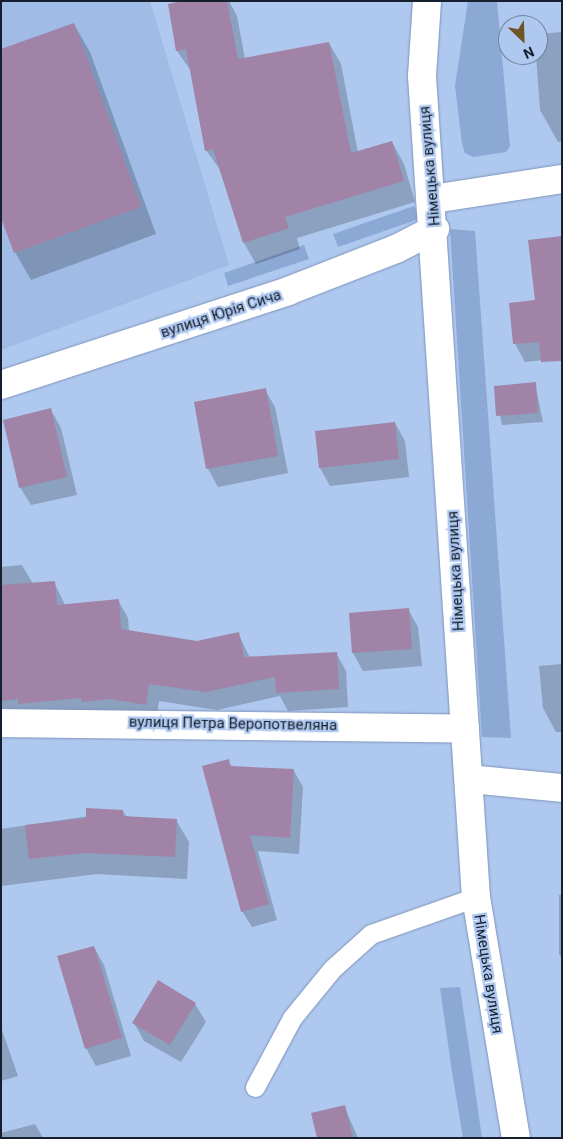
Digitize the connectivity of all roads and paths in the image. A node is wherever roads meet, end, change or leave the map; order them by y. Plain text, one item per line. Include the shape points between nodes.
1 (427, 1) edge
2 (562, 179) edge
3 (433, 199) junction
4 (436, 229) junction
5 (1, 385) edge
6 (1, 723) edge
7 (465, 729) junction
8 (469, 779) junction
9 (562, 788) edge
10 (476, 897) junction
11 (255, 1087) dead end
12 (516, 1138) edge

1 - 3 street, Німецька вулиця via 422,76
2 - 3 street
3 - 4 street, Німецька вулиця
4 - 5 street, вулиця Юрія Сича via 396,249 288,292
4 - 7 street, Німецька вулиця
6 - 7 street, вулиця Петра Веропотвеляна
7 - 8 street, Німецька вулиця
8 - 9 street
8 - 10 street, Німецька вулиця
10 - 11 lane via 371,934 332,969 292,1018
10 - 12 street, Німецька вулиця

